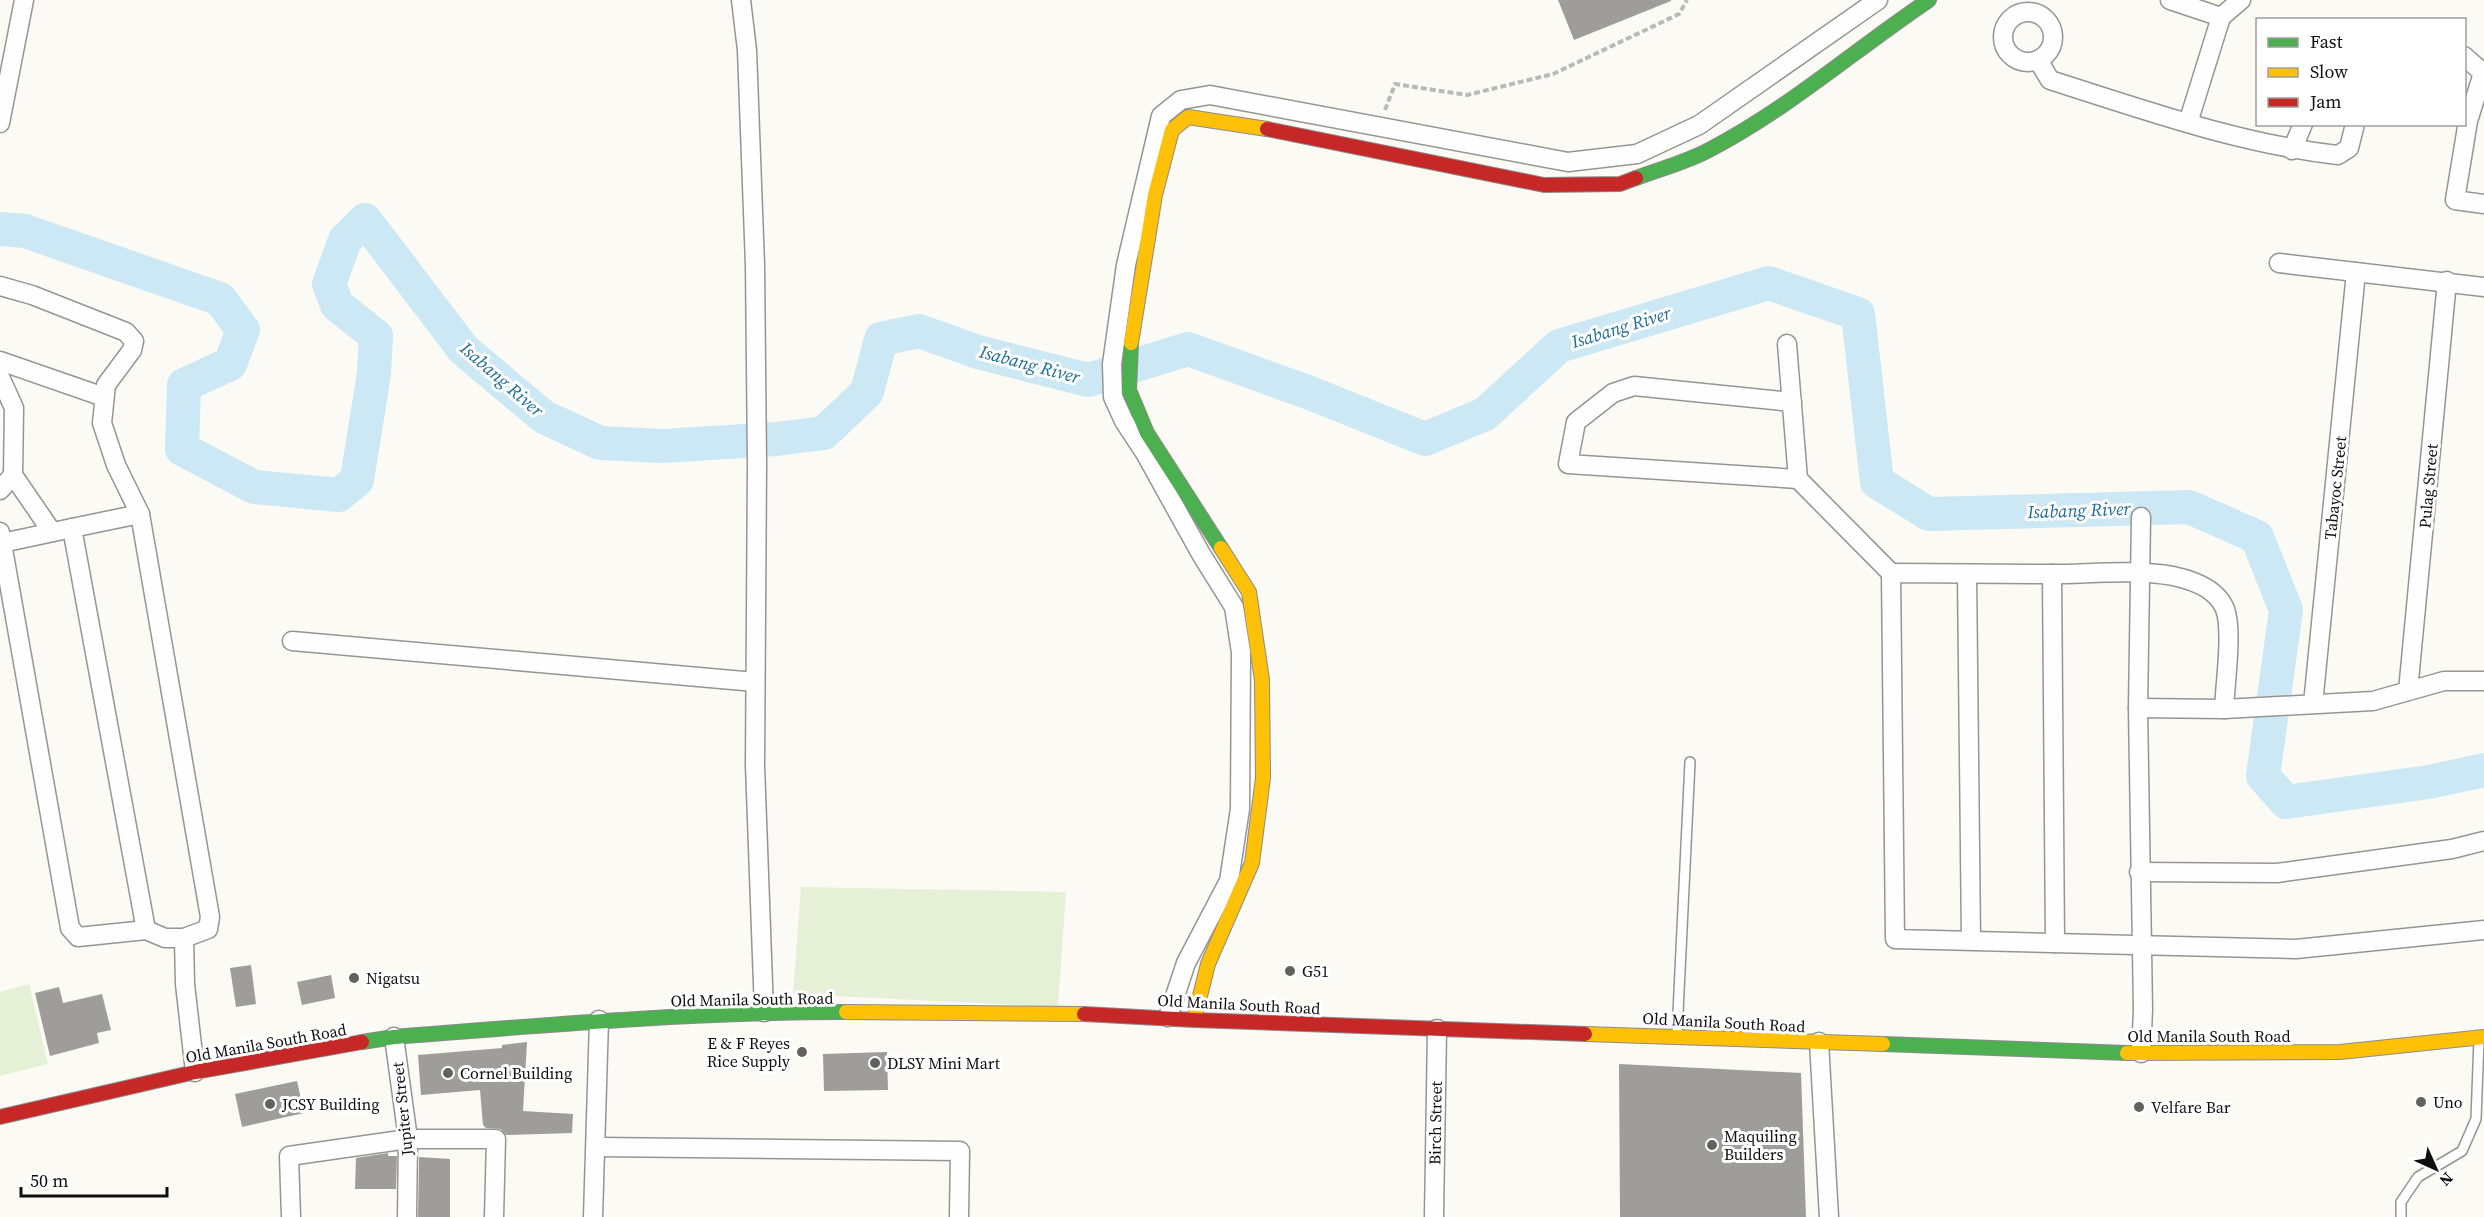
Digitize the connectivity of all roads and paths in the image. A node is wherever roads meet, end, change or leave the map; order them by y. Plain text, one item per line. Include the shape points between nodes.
1 (24, 0) edge
2 (741, 0) edge
3 (1687, 0) edge
4 (1878, 0) edge
5 (1929, 0) edge
6 (2170, 0) edge
7 (2241, 0) edge
8 (2221, 17) junction
9 (2466, 58) edge
10 (2038, 60) dead end
11 (2483, 71) edge
12 (1734, 100) junction
13 (0, 123) edge
14 (2188, 123) junction
15 (1379, 126) junction
16 (1750, 126) junction
17 (2302, 126) edge
18 (2354, 126) edge
19 (1405, 131) junction
20 (2292, 150) junction
21 (1398, 154) junction
22 (2484, 204) edge
23 (2279, 263) dead end
24 (2356, 272) junction
25 (2447, 281) junction
26 (0, 286) edge
27 (2484, 287) edge
28 (1787, 344) dead end
29 (0, 361) edge
30 (1120, 362) junction
31 (0, 377) edge
32 (1121, 394) junction
33 (104, 398) junction
34 (1792, 402) junction
35 (13, 475) junction
36 (1798, 479) junction
37 (0, 490) edge
38 (140, 514) junction
39 (2141, 517) dead end
40 (72, 528) junction
41 (52, 532) junction
42 (1, 538) edge
43 (2140, 572) junction
44 (1891, 573) junction
45 (1967, 574) junction
46 (2052, 574) junction
47 (292, 641) dead end
48 (2484, 681) edge
49 (755, 682) junction
50 (2408, 691) junction
51 (2313, 704) junction
52 (2138, 708) junction
53 (2232, 709) junction
54 (1690, 762) dead end
55 (2484, 841) edge
56 (2139, 872) junction
57 (146, 930) junction
58 (2484, 930) edge
59 (184, 938) junction
60 (1971, 940) junction
61 (2055, 944) junction
62 (2142, 946) junction
63 (764, 1012) junction
64 (1168, 1017) junction
65 (599, 1020) junction
66 (1194, 1020) junction
67 (1437, 1029) junction
68 (1677, 1036) junction
69 (394, 1037) junction
70 (2482, 1037) edge
71 (1819, 1042) junction
72 (2141, 1053) junction
73 (195, 1072) junction
74 (0, 1117) edge
75 (408, 1139) junction
76 (596, 1146) junction
77 (291, 1217) edge
78 (407, 1217) edge
79 (494, 1217) edge
80 (592, 1217) edge
81 (959, 1217) edge
82 (1434, 1217) edge
83 (1829, 1217) edge
84 (2401, 1217) edge

1 - 13 street
2 - 49 street via 747,50 753,205 757,424
3 - 15 path via 1679,14 1553,74 1467,95 1395,84
4 - 12 street
5 - 16 main road
6 - 8 street
7 - 8 street
8 - 14 street
9 - 11 street
10 - 14 street via 2050,80
11 - 22 street via 2469,121 2455,200
12 - 16 street
12 - 19 street via 1699,125 1637,154 1568,162
14 - 20 street
15 - 19 street
15 - 30 street via 1210,95 1181,100 1161,117 1126,265
16 - 21 main road via 1708,151 1620,184 1544,185
17 - 20 street
18 - 20 street via 2349,148 2338,155
19 - 21 street
21 - 30 main road via 1188,117 1172,130
23 - 24 street
24 - 25 street
24 - 51 street, Tabayoc Street
25 - 27 street
25 - 50 street, Pulag Street
26 - 33 street via 126,332 134,341 132,350 106,385
28 - 34 street
29 - 33 street
30 - 32 street
31 - 35 street via 14,408
32 - 64 street via 1124,421 1234,607 1241,652 1240,809 1229,881 1186,963
32 - 66 main road via 1249,592 1262,680 1263,778 1252,863 1208,964
33 - 38 street via 102,423 116,465
34 - 36 street
34 - 36 street via 1634,386 1613,393 1576,422 1568,464
35 - 37 street
35 - 41 street
36 - 44 street
38 - 40 street
38 - 59 street via 210,917 208,929
39 - 43 street
40 - 41 street
40 - 57 street
41 - 42 street
42 - 57 street via 70,928 78,938
43 - 46 street
43 - 52 street
43 - 53 street via 2175,576 2200,585 2214,594 2224,608
44 - 45 street
44 - 60 street via 1895,939
45 - 46 street
45 - 60 street
46 - 61 street
47 - 49 street
48 - 50 street via 2444,681
49 - 63 street
50 - 51 street via 2373,701
51 - 53 street
52 - 53 street
52 - 56 street
54 - 68 lane
55 - 56 street via 2452,849 2277,873
56 - 62 street
57 - 59 street via 165,938
58 - 62 street via 2296,949
59 - 73 street
60 - 61 street
61 - 62 street
62 - 72 street
63 - 64 main road, Old Manila South Road via 1056,1012
63 - 65 main road, Old Manila South Road
64 - 66 main road, Old Manila South Road
65 - 69 main road, Old Manila South Road
65 - 76 street
66 - 67 main road, Old Manila South Road
67 - 68 main road, Old Manila South Road
67 - 82 street, Birch Street
68 - 71 main road, Old Manila South Road
69 - 73 main road, Old Manila South Road
69 - 75 street, Jupiter Street
70 - 72 main road, Old Manila South Road via 2340,1052
70 - 84 lane via 2476,1119 2462,1151 2418,1177 2401,1202
71 - 72 main road, Old Manila South Road
71 - 83 street
73 - 74 main road, Old Manila South Road
75 - 77 street via 289,1156
75 - 78 street, Jupiter Street
75 - 79 street via 496,1139
76 - 80 street
76 - 81 street via 960,1151

